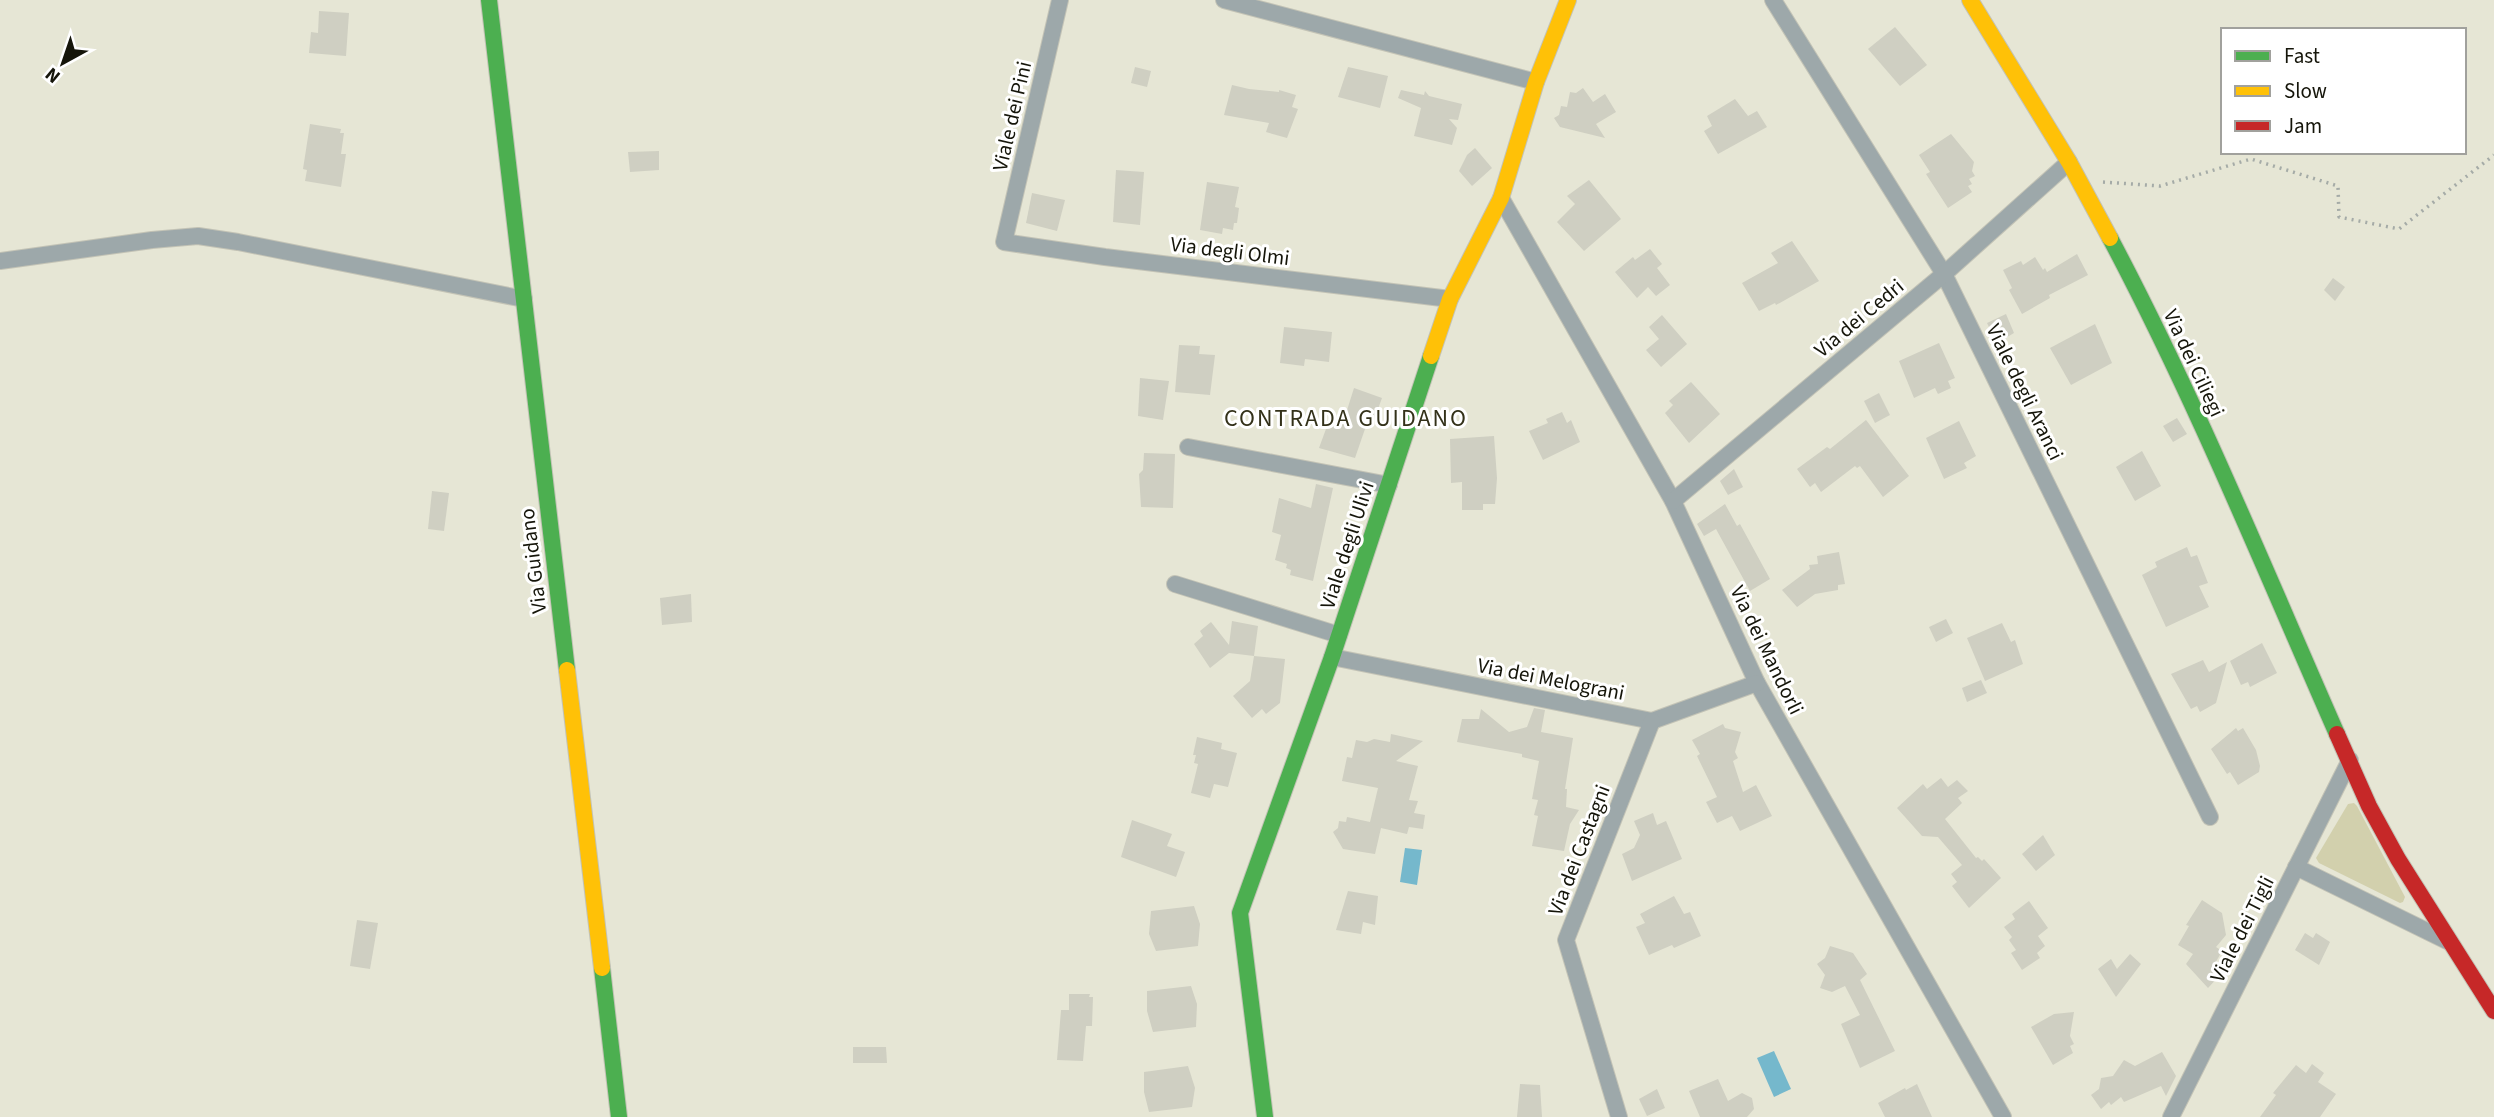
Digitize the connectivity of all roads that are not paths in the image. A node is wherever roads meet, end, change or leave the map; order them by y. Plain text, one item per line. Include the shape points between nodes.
1 (489, 0) edge
2 (1060, 0) edge
3 (1224, 0) edge
4 (1568, 0) edge
5 (1773, 0) edge
6 (1969, 0) edge
7 (1536, 82) junction
8 (2069, 162) junction
9 (1501, 198) junction
10 (1004, 242) joint
11 (0, 261) edge
12 (1944, 274) junction
13 (524, 299) junction
14 (1450, 299) junction
15 (1188, 447) dead end
16 (1389, 485) junction
17 (1673, 502) junction
18 (1175, 584) dead end
19 (1339, 635) junction
20 (1332, 657) junction
21 (1757, 683) junction
22 (1652, 721) junction
23 (2350, 760) junction
24 (2210, 817) dead end
25 (2296, 867) junction
26 (2447, 941) junction
27 (2494, 1010) edge
28 (619, 1117) edge
29 (1265, 1117) edge
30 (1619, 1117) edge
31 (2003, 1117) edge
32 (2171, 1117) edge

1 - 13 street, Via Guidano
2 - 10 street, Viale dei Pini
3 - 7 street
4 - 7 street, Viale degli Ulivi
5 - 12 street, Viale degli Aranci
6 - 8 street, Via dei Ciliegi
7 - 9 street, Viale degli Ulivi
8 - 12 street, Via dei Cedri
8 - 23 street, Via dei Ciliegi via 2146,309
9 - 14 street, Viale degli Ulivi
9 - 17 street, Via dei Mandorli
10 - 14 street, Via degli Olmi
11 - 13 street via 198,236
12 - 17 street, Via dei Cedri
12 - 24 street, Viale degli Aranci
13 - 28 street, Via Guidano
14 - 16 street, Viale degli Ulivi
15 - 16 street
16 - 19 street, Viale degli Ulivi
17 - 21 street, Via dei Mandorli
18 - 19 street
19 - 20 street, Viale degli Ulivi
20 - 22 street, Via dei Melograni
20 - 29 street, Viale degli Ulivi via 1240,913
21 - 22 street
21 - 31 street, Via dei Mandorli
22 - 30 street, Via dei Castagni via 1566,940
23 - 25 street, Viale dei Tigli
23 - 26 street, Via dei Ciliegi via 2396,857
25 - 26 street
25 - 32 street, Viale dei Tigli
26 - 27 street, Via dei Ciliegi

